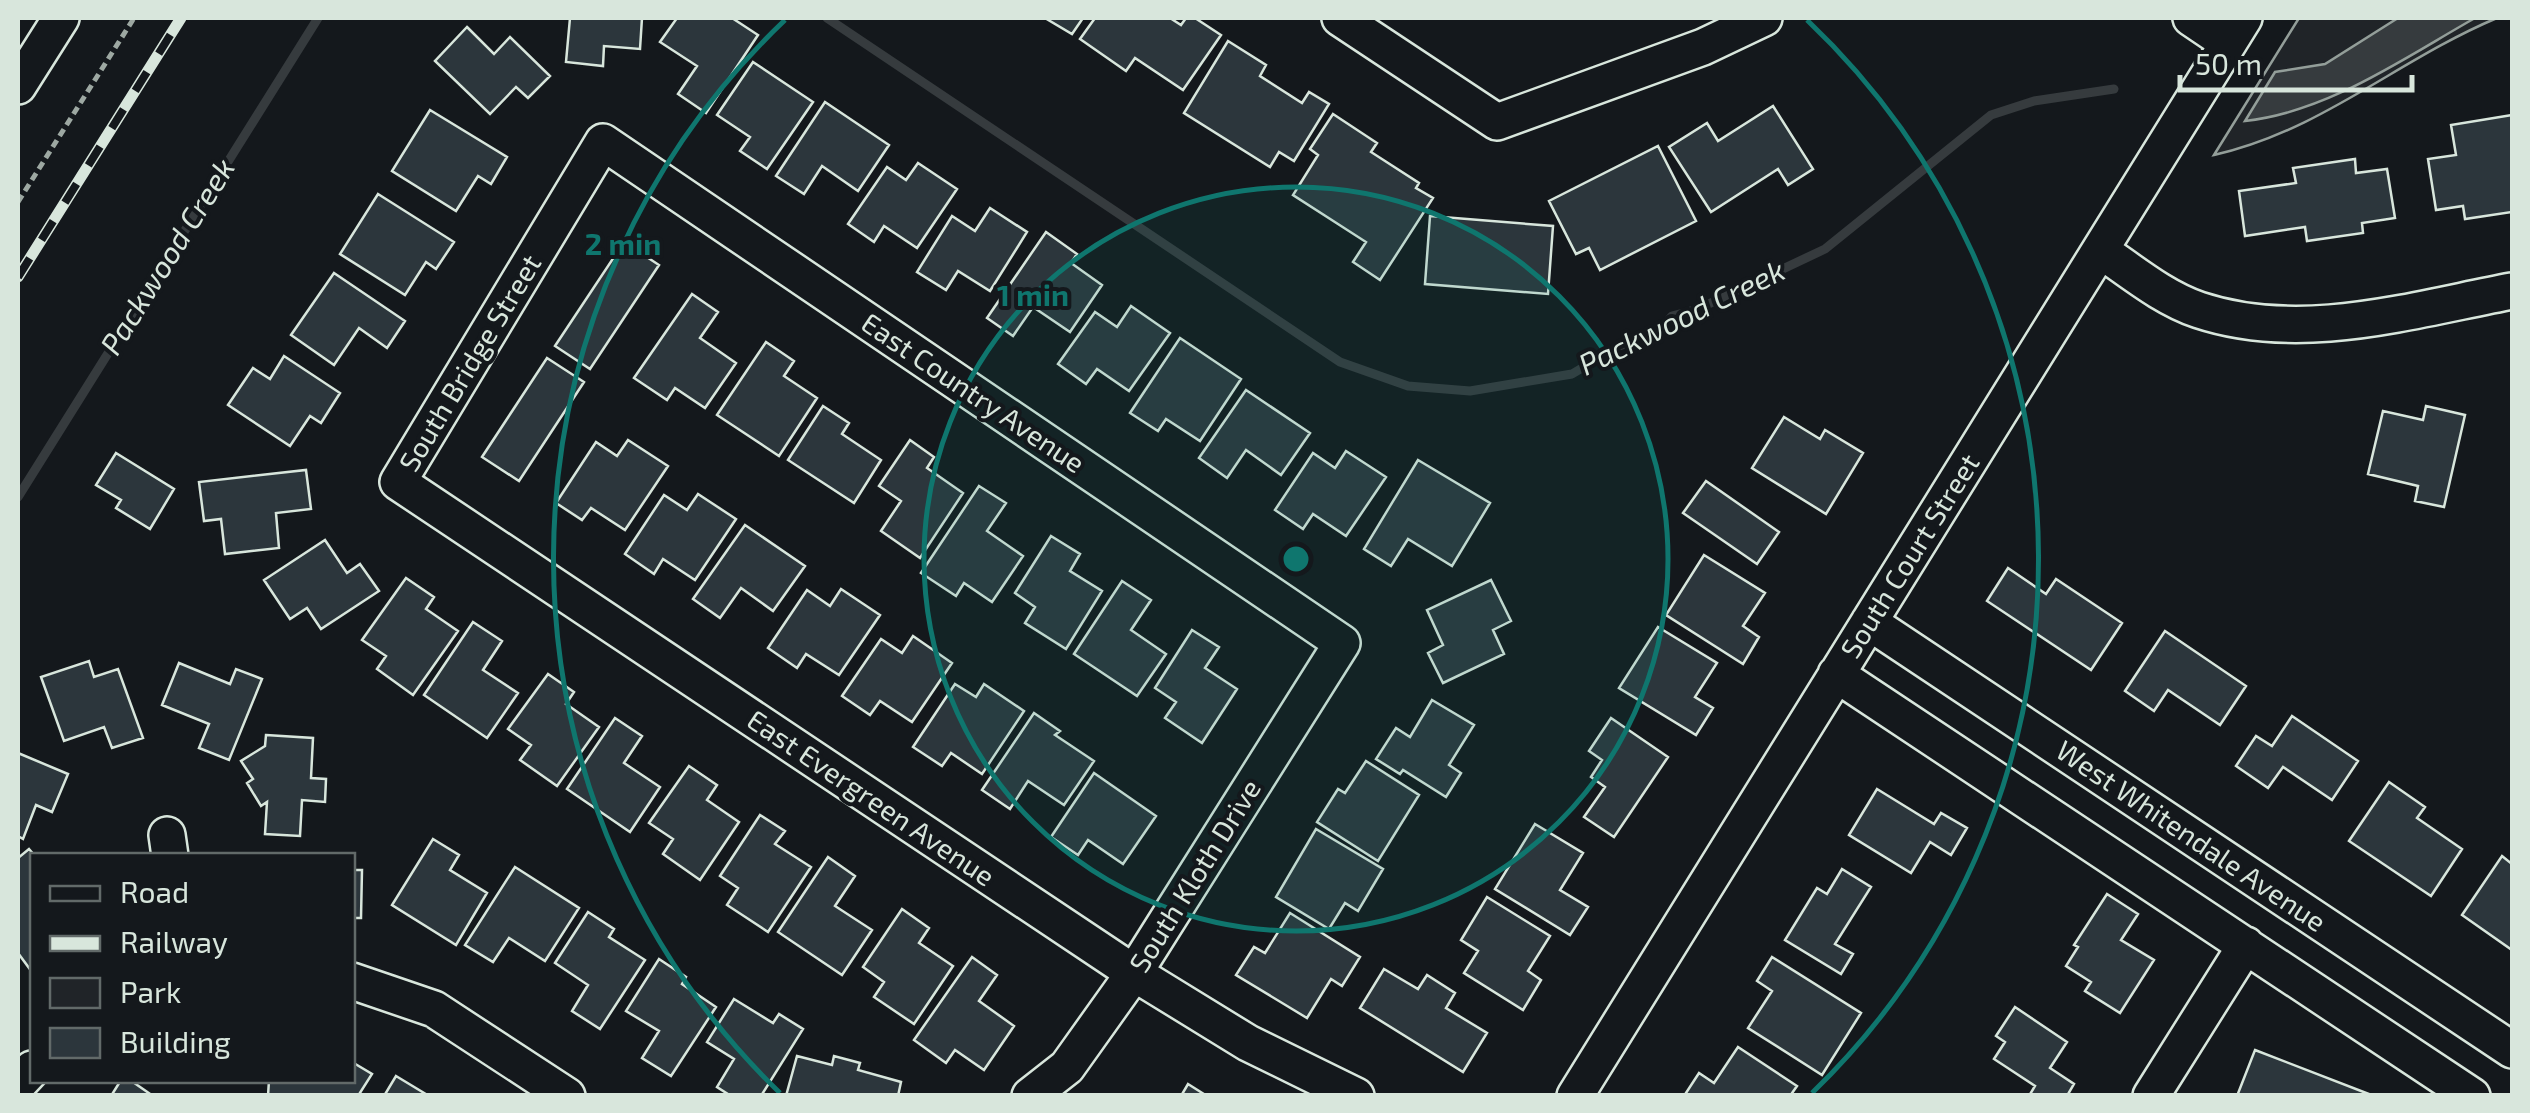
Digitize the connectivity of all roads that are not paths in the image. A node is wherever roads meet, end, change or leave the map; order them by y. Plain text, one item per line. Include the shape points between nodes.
1 (61, 18) edge
2 (1340, 18) edge
3 (1764, 18) edge
4 (2191, 18) edge
5 (2236, 30) edge
6 (18, 86) edge
7 (604, 142) joint
8 (2100, 250) junction
9 (2512, 291) edge
10 (398, 482) joint
11 (1869, 622) junction
12 (1342, 643) joint
13 (1836, 674) junction
14 (2246, 945) junction
15 (1134, 973) junction
16 (355, 983) edge
17 (2512, 1050) edge
18 (567, 1096) edge
19 (1030, 1096) edge
20 (1356, 1096) edge
21 (1576, 1096) edge
22 (2151, 1096) edge
23 (2472, 1096) edge

1 - 6 street
2 - 3 street via 1497,122
4 - 5 street
5 - 8 street, South Court Street
7 - 10 street, South Bridge Street
7 - 12 street, East Country Avenue
8 - 9 street via 2198,310 2258,322 2312,326
8 - 11 street, South Court Street
10 - 15 street, East Evergreen Avenue
11 - 13 street, South Court Street
11 - 17 street, West Whitendale Avenue
12 - 15 street, South Kloth Drive
13 - 14 street
13 - 21 street, South Court Street
14 - 22 street
14 - 23 street
15 - 19 street, South Kloth Drive via 1067,1067
15 - 20 street, East Evergreen Avenue via 1248,1043
16 - 18 street via 434,1010

